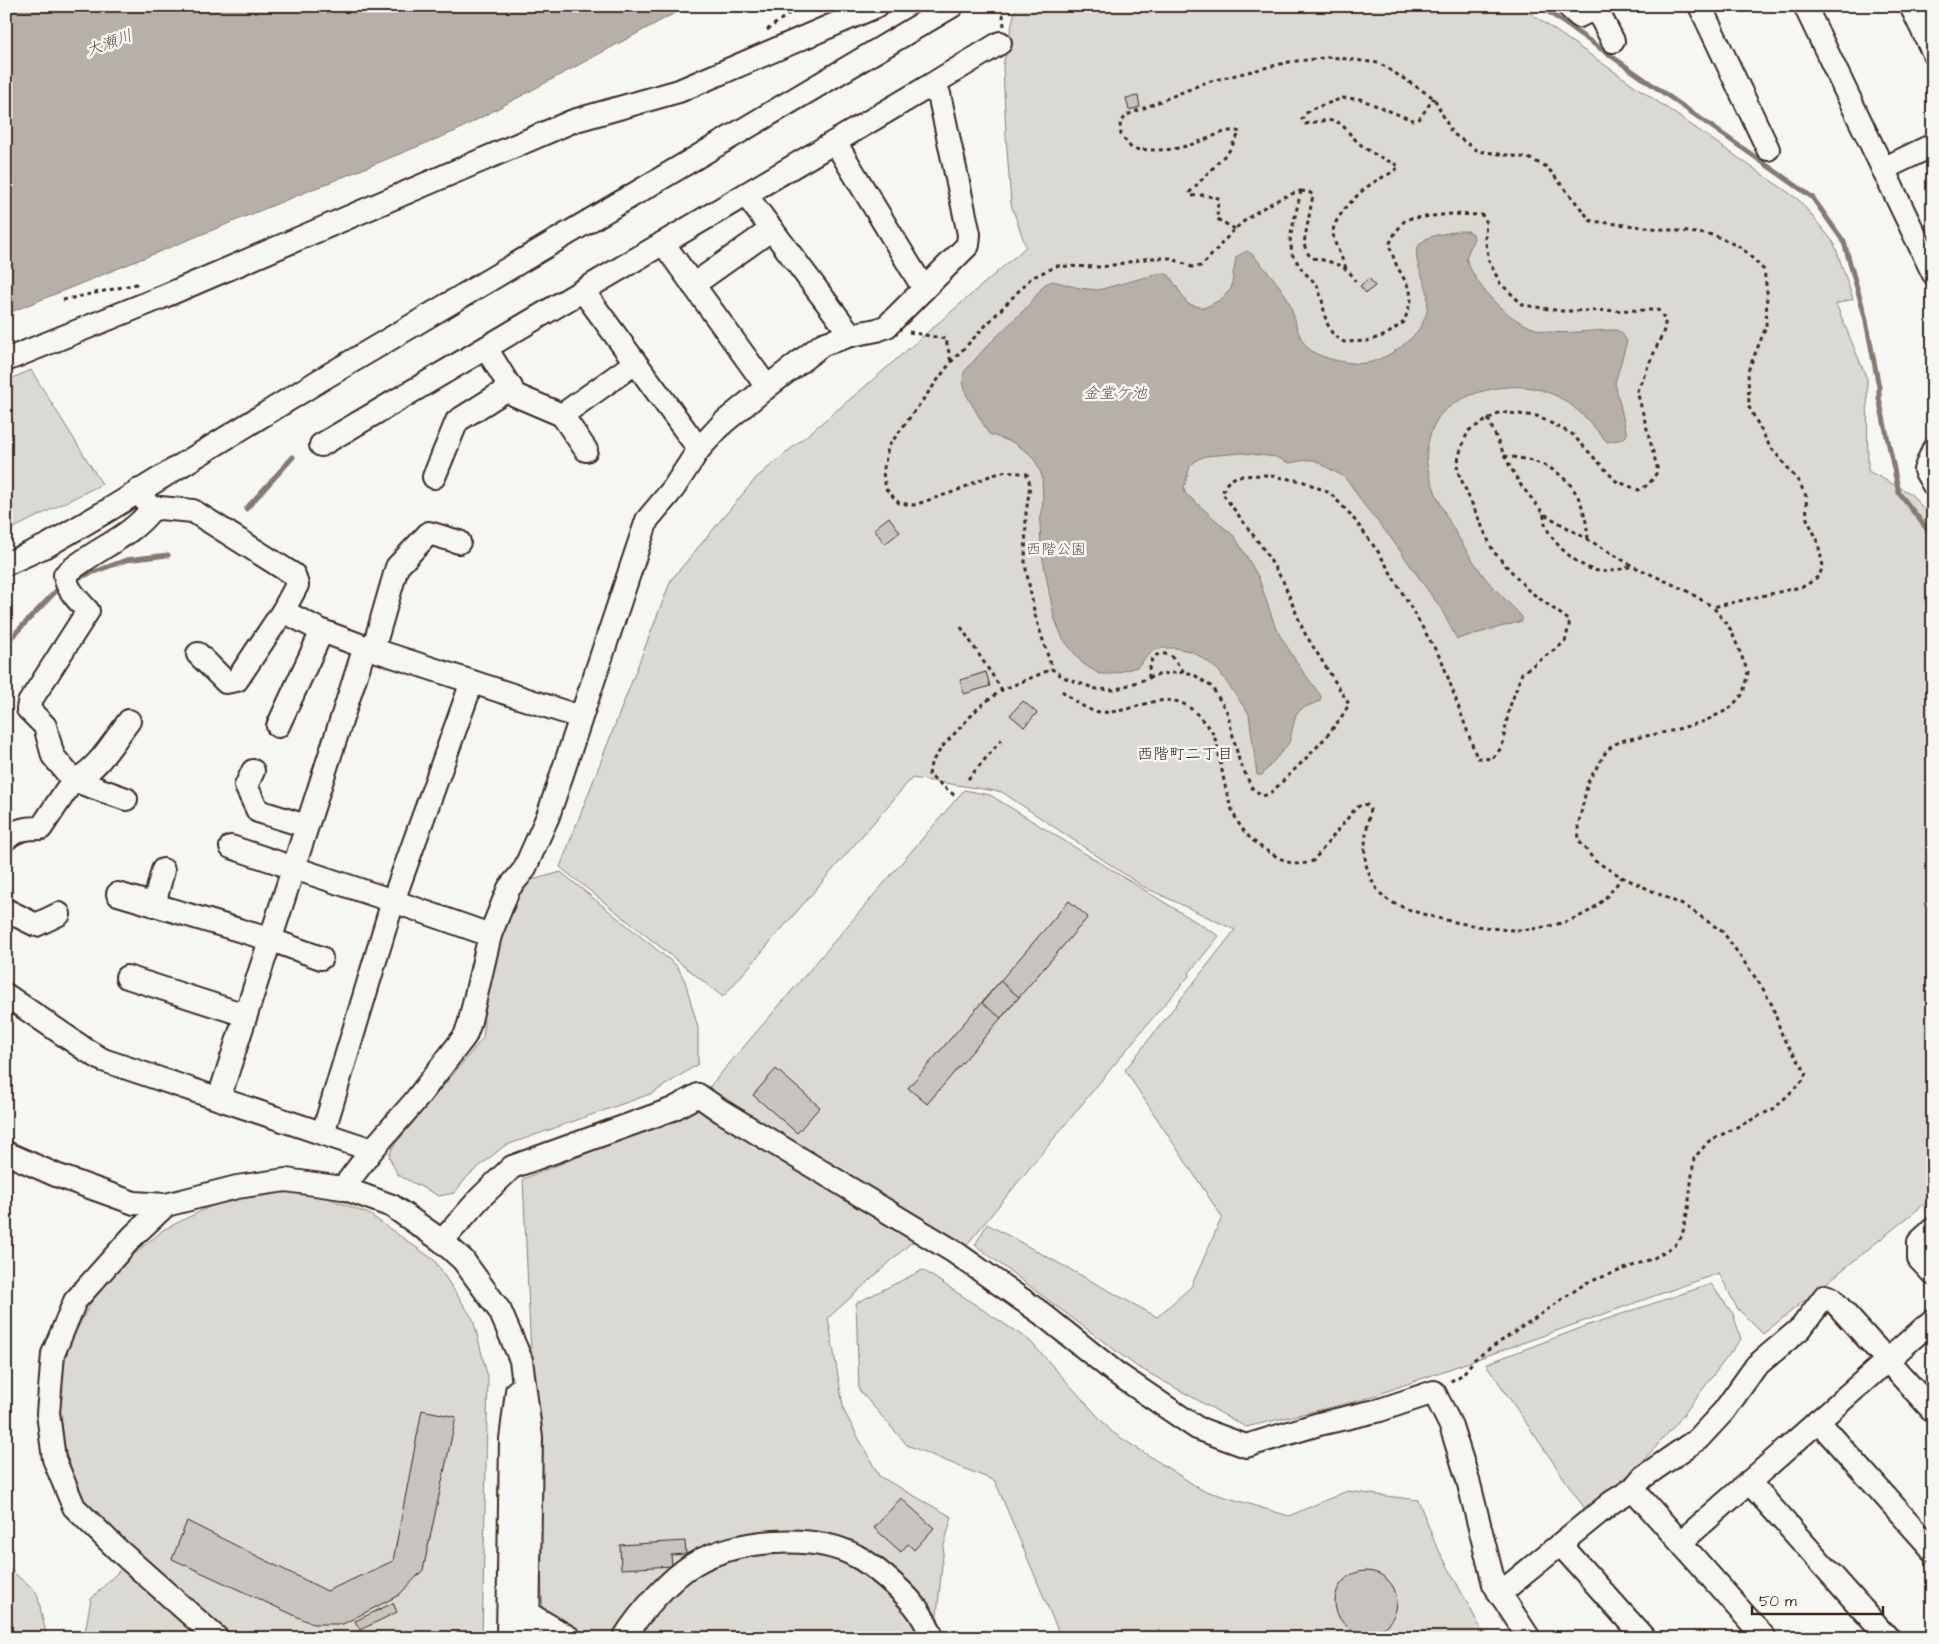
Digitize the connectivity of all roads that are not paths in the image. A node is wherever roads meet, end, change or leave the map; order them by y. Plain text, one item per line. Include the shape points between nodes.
1 (877, 6) edge
2 (952, 6) edge
3 (1568, 6) edge
4 (1700, 6) edge
5 (1805, 6) edge
6 (1911, 6) edge
7 (1597, 7) edge
8 (1614, 41) dead end
9 (1000, 43) dead end
10 (1933, 52) edge
11 (926, 88) junction
12 (835, 142) junction
13 (1933, 145) edge
14 (1768, 149) dead end
15 (1883, 169) junction
16 (746, 195) junction
17 (772, 230) junction
18 (663, 243) junction
19 (1933, 273) edge
20 (694, 285) junction
21 (924, 289) junction
22 (583, 291) junction
23 (851, 335) junction
24 (486, 348) junction
25 (6, 360) edge
26 (635, 363) junction
27 (511, 387) junction
28 (767, 387) junction
29 (562, 415) junction
30 (321, 445) dead end
31 (699, 449) junction
32 (586, 450) dead end
33 (1933, 450) edge
34 (434, 477) dead end
35 (1933, 484) edge
36 (139, 490) junction
37 (151, 510) junction
38 (459, 542) dead end
39 (6, 564) edge
40 (283, 611) junction
41 (322, 631) junction
42 (369, 649) junction
43 (198, 654) dead end
44 (472, 682) junction
45 (580, 717) junction
46 (129, 721) dead end
47 (278, 726) dead end
48 (253, 771) dead end
49 (73, 780) junction
50 (126, 799) dead end
51 (306, 826) junction
52 (6, 839) edge
53 (230, 847) dead end
54 (292, 868) junction
55 (163, 870) dead end
56 (118, 894) dead end
57 (393, 901) junction
58 (154, 904) junction
59 (6, 910) edge
60 (59, 914) dead end
61 (490, 935) junction
62 (269, 939) junction
63 (321, 958) dead end
64 (126, 977) dead end
65 (6, 996) edge
66 (245, 1014) junction
67 (219, 1098) junction
68 (323, 1134) junction
69 (372, 1150) junction
70 (6, 1153) edge
71 (343, 1188) junction
72 (166, 1205) junction
73 (1933, 1229) edge
74 (442, 1242) junction
75 (1933, 1274) edge
76 (1933, 1320) edge
77 (1888, 1359) junction
78 (521, 1360) junction
79 (1933, 1411) edge
80 (1818, 1421) junction
81 (1749, 1482) junction
82 (1632, 1489) junction
83 (1681, 1542) junction
84 (1561, 1545) junction
85 (1933, 1550) edge
86 (1499, 1594) junction
87 (529, 1614) junction
88 (215, 1635) edge
89 (508, 1638) edge
90 (528, 1638) edge
91 (570, 1638) edge
92 (624, 1638) edge
93 (933, 1638) edge
94 (1529, 1638) edge
95 (1644, 1638) edge
96 (1765, 1638) edge
97 (1888, 1638) edge

1 - 25 street via 679,91 573,121 160,298
2 - 36 street
3 - 7 street via 1579,16
4 - 14 street
5 - 15 street
6 - 10 street
7 - 8 street
9 - 11 street
11 - 12 street
11 - 21 street via 939,94 969,234 968,245
12 - 16 street
12 - 21 street
13 - 15 street
15 - 19 street
16 - 17 street
16 - 18 street
17 - 20 street
17 - 23 street
18 - 20 street
18 - 22 street
20 - 28 street
21 - 23 street via 887,326
22 - 24 street
22 - 26 street
23 - 28 street via 823,344
24 - 27 street
24 - 30 street
26 - 29 street
26 - 31 street
27 - 29 street via 515,394
27 - 34 street via 457,421
28 - 31 street via 723,423
29 - 32 street
31 - 45 street via 673,489 647,520
33 - 35 street via 1925,470
36 - 37 street
36 - 39 street via 48,545
37 - 40 street via 193,511 294,575 297,585
37 - 49 street via 125,535 65,575 73,594 88,611 29,702 28,709 45,726 53,756
38 - 42 street via 429,533 397,567
40 - 41 street
40 - 43 street via 237,680 226,682
41 - 42 street
41 - 47 street
42 - 44 street
42 - 51 street
44 - 45 street
44 - 57 street
45 - 61 street via 548,816 524,870 508,888
46 - 49 street via 83,777
48 - 51 street via 246,786 258,811
49 - 50 street
49 - 52 street via 41,828 15,831
51 - 54 street
53 - 54 street
54 - 57 street
54 - 62 street
55 - 58 street
56 - 58 street
57 - 61 street
57 - 68 street
58 - 62 street
59 - 60 street via 36,925
61 - 69 street via 465,1036
62 - 63 street
62 - 66 street
64 - 66 street
65 - 67 street via 103,1060
66 - 67 street
67 - 68 street
68 - 69 street
69 - 71 street
70 - 72 street via 134,1203
71 - 72 street via 286,1180 237,1187
71 - 74 street via 392,1206
72 - 88 street via 133,1236 76,1301 53,1354 48,1413 54,1459 74,1508
73 - 75 street via 1919,1242 1919,1259
74 - 78 street via 463,1260 500,1310
74 - 86 street via 512,1167 673,1109 698,1095 953,1251 1041,1313 1116,1373 1198,1428 1246,1446 1434,1392 1451,1426
76 - 77 street
77 - 79 street
77 - 80 street
77 - 82 street via 1832,1298 1825,1296 1801,1328 1756,1366 1724,1411 1698,1439 1643,1477
78 - 87 street via 531,1438
78 - 89 street via 511,1439
80 - 81 street
80 - 85 street
81 - 83 street
81 - 97 street
82 - 83 street
82 - 84 street
83 - 96 street
84 - 86 street
84 - 95 street
86 - 94 street
87 - 90 street
87 - 91 street
92 - 93 street via 664,1589 694,1564 735,1547 775,1542 817,1543 856,1556 914,1605

